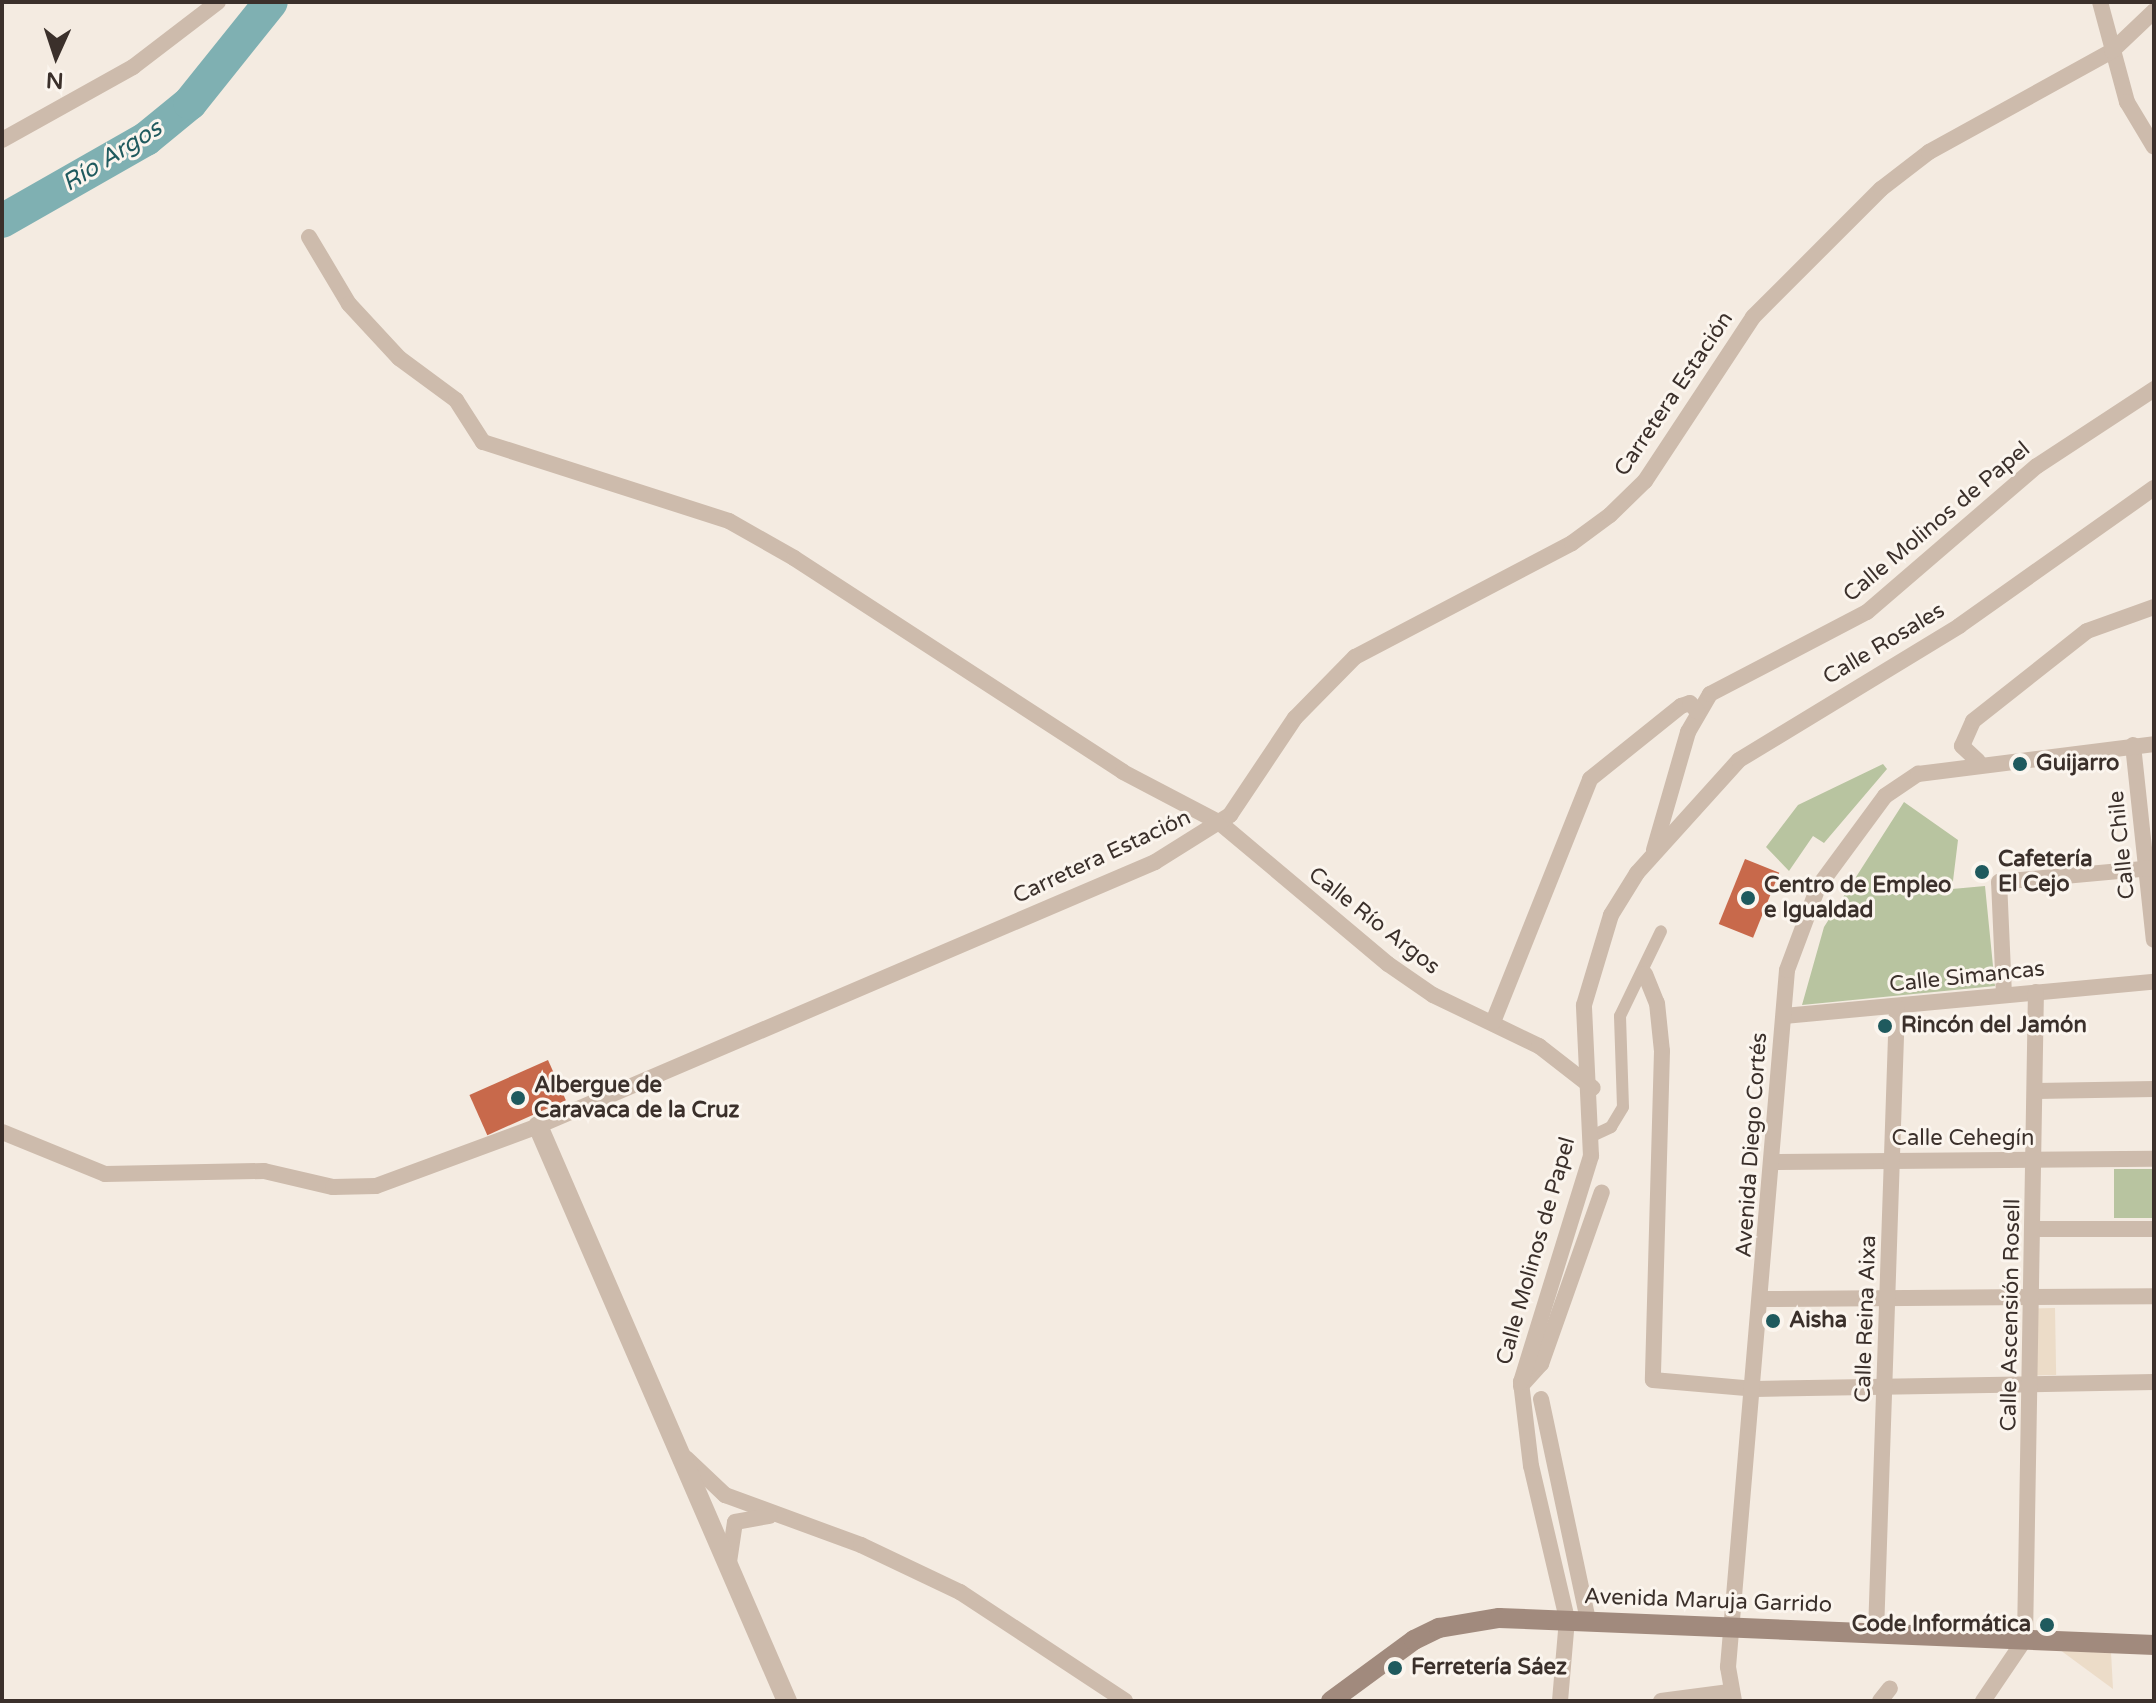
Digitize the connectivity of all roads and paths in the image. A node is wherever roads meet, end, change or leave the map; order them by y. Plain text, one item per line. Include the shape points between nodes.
1 (218, 2) edge
2 (2100, 2) edge
3 (2154, 11) edge
4 (2112, 51) junction
5 (2, 140) edge
6 (2154, 147) edge
7 (309, 237) dead end
8 (2154, 389) edge
9 (2154, 488) edge
10 (2154, 607) edge
11 (1697, 711) junction
12 (2154, 744) edge
13 (2133, 745) junction
14 (1978, 761) junction
15 (1220, 823) junction
16 (1653, 855) junction
17 (2150, 868) edge
18 (1661, 931) dead end
19 (2154, 940) edge
20 (1645, 974) junction
21 (2154, 982) edge
22 (2036, 992) junction
23 (2004, 995) junction
24 (1897, 1007) junction
25 (1784, 1016) junction
26 (1493, 1022) junction
27 (1593, 1088) junction
28 (2154, 1089) edge
29 (2036, 1091) junction
30 (538, 1126) junction
31 (2, 1132) edge
32 (1594, 1135) junction
33 (2154, 1159) edge
34 (1894, 1161) junction
35 (2036, 1161) junction
36 (1773, 1162) junction
37 (1602, 1192) dead end
38 (2034, 1229) junction
39 (2154, 1229) edge
40 (2154, 1296) edge
41 (2031, 1298) junction
42 (1763, 1299) junction
43 (1887, 1299) junction
44 (2032, 1382) junction
45 (2154, 1382) edge
46 (1521, 1386) junction
47 (1886, 1387) junction
48 (1755, 1389) junction
49 (1541, 1399) dead end
50 (676, 1446) junction
51 (786, 1518) junction
52 (730, 1570) junction
53 (1577, 1620) junction
54 (1736, 1627) junction
55 (1876, 1633) junction
56 (2025, 1639) junction
57 (2154, 1645) edge
58 (1732, 1696) edge
59 (787, 1701) edge
60 (1125, 1701) edge
61 (1331, 1701) edge
62 (1560, 1701) edge
63 (1661, 1701) edge
64 (1983, 1701) edge

1 - 5 street via 133,67
2 - 4 street
3 - 4 street, Carretera Estación
4 - 6 street via 2135,122
4 - 15 street, Carretera Estación via 1943,144 1881,189 1753,317 1645,481 1610,515 1549,556 1355,657 1295,718 1252,789
7 - 15 street, Calle Río Argos via 349,304 399,358 456,400 483,442 729,521 1123,772
8 - 11 street, Calle Molinos de Papel via 2037,466 1867,612 1726,682
9 - 16 street, Calle Rosales via 1959,626 1765,741 1714,783
10 - 14 street via 2087,631 1973,721 1962,746
11 - 16 street, Calle Molinos de Papel
11 - 26 street via 1695,704 1681,706 1590,779
12 - 13 street, Avenida Diego Cortés
13 - 14 street, Avenida Diego Cortés
13 - 17 street, Calle Chile
14 - 25 street, Avenida Diego Cortés via 1901,782 1861,824 1818,887 1789,956
15 - 26 street, Calle Río Argos via 1388,964
15 - 30 street, Carretera Estación via 1155,862
16 - 27 street, Calle Molinos de Papel via 1611,915 1586,985
17 - 19 street, Calle Chile
17 - 23 street via 1999,882
18 - 20 street
20 - 32 street via 1620,1016 1623,1107 1611,1127
20 - 48 street via 1657,1003 1662,1051 1648,1371 1659,1382
21 - 22 street, Calle Simancas
22 - 23 street, Calle Simancas
22 - 29 street, Calle Ascensión Rosell
23 - 24 street, Calle Simancas
24 - 25 street, Calle Simancas
24 - 34 street, Calle Reina Aixa
25 - 36 street, Avenida Diego Cortés
26 - 27 street, Calle Río Argos
27 - 32 street, Calle Molinos de Papel
28 - 29 street
29 - 35 street, Calle Ascensión Rosell
30 - 31 street, Carretera Estación via 401,1180 354,1188 264,1171 105,1174
30 - 50 street
32 - 46 street, Calle Molinos de Papel
33 - 35 street, Calle Cehegín
34 - 35 street, Calle Cehegín
34 - 36 street, Calle Cehegín
34 - 43 street, Calle Reina Aixa
35 - 38 street, Calle Ascensión Rosell
36 - 42 street, Avenida Diego Cortés
37 - 46 street via 1541,1364
38 - 39 street
38 - 41 street, Calle Ascensión Rosell
40 - 41 street
41 - 43 street
41 - 44 street, Calle Ascensión Rosell
42 - 43 street
42 - 48 street, Avenida Diego Cortés
43 - 47 street, Calle Reina Aixa
44 - 45 street
44 - 47 street
44 - 56 street, Calle Ascensión Rosell
46 - 53 street, Calle Molinos de Papel via 1531,1466
47 - 48 street
47 - 55 street, Calle Reina Aixa
48 - 54 street, Avenida Diego Cortés
49 - 53 street
50 - 51 street via 725,1495
50 - 52 street
51 - 52 street via 735,1522
51 - 60 street via 960,1592
52 - 59 street
53 - 54 main road, Avenida Maruja Garrido
53 - 61 main road, Avenida Maruja Garrido via 1439,1628
53 - 62 street
54 - 55 main road, Avenida Maruja Garrido
54 - 58 street, Avenida Diego Cortés
55 - 56 main road, Avenida Maruja Garrido
56 - 57 main road, Avenida Maruja Garrido
56 - 64 street
58 - 63 street

